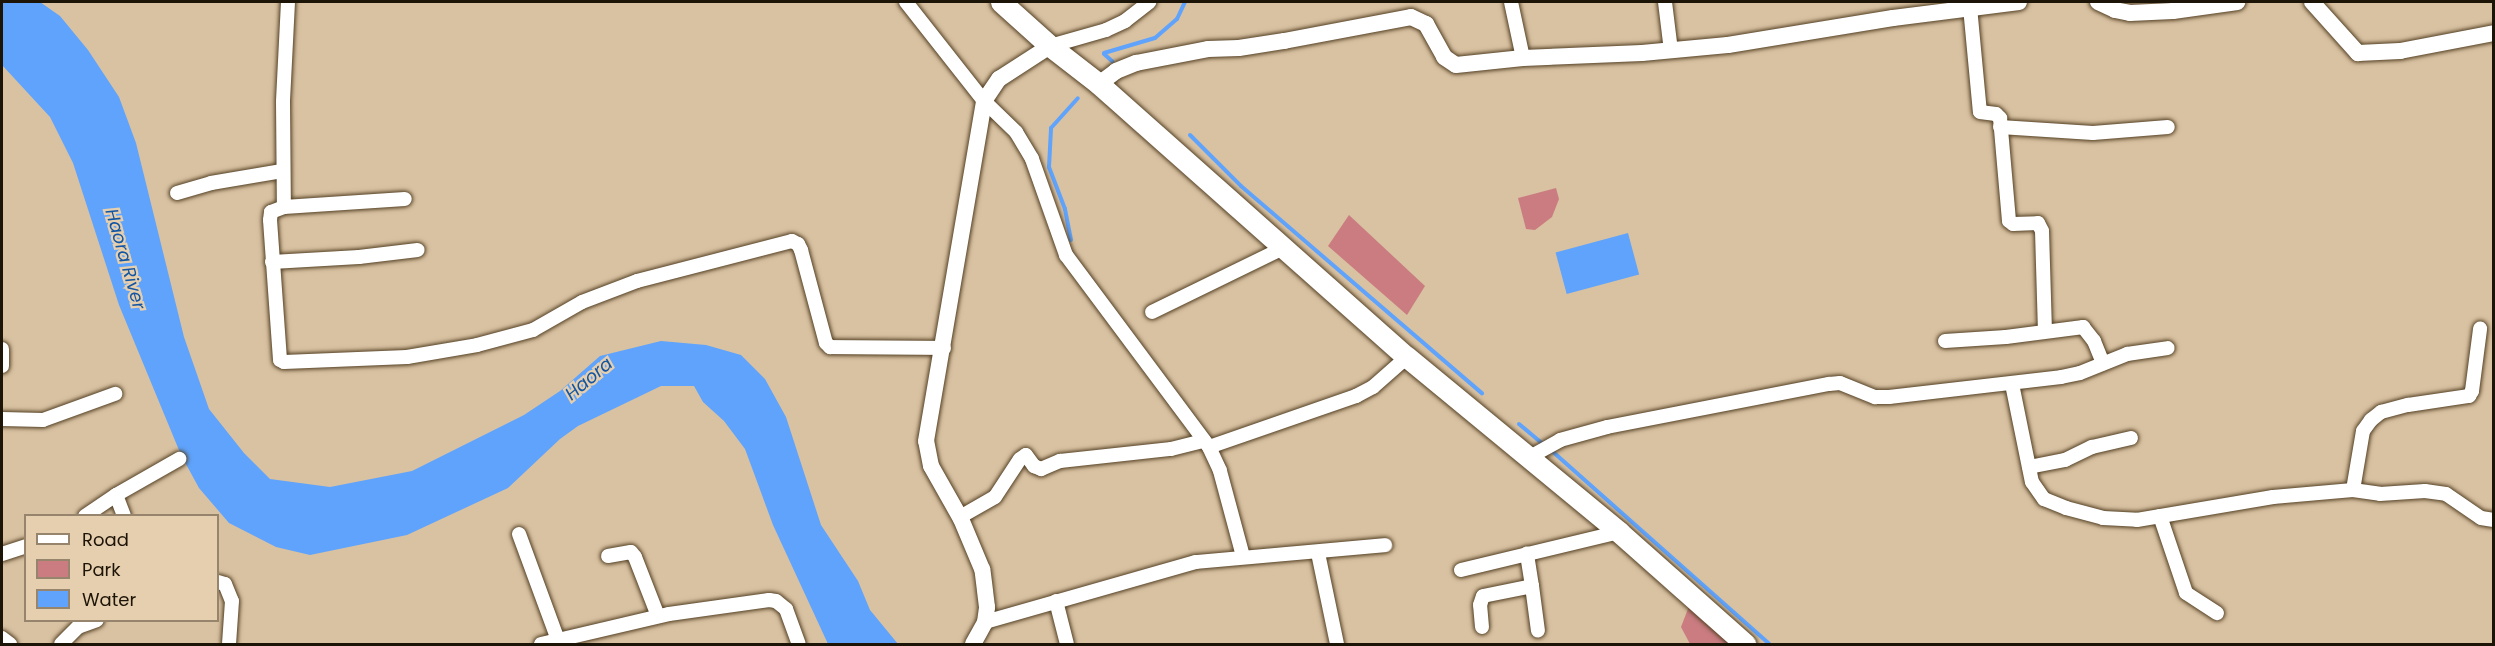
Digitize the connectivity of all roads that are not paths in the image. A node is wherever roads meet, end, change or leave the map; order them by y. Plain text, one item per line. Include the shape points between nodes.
1 (288, 2) edge
2 (906, 2) edge
3 (1000, 2) edge
4 (1149, 2) edge
5 (1512, 2) edge
6 (1665, 2) edge
7 (2019, 2) edge
8 (2098, 2) edge
9 (2234, 2) edge
10 (2312, 2) edge
11 (1970, 7) junction
12 (2493, 33) edge
13 (1050, 46) junction
14 (1671, 51) junction
15 (1522, 58) junction
16 (1099, 84) junction
17 (984, 101) junction
18 (2000, 127) junction
19 (2168, 127) dead end
20 (282, 171) junction
21 (177, 193) dead end
22 (405, 199) dead end
23 (284, 207) junction
24 (1283, 248) junction
25 (418, 250) dead end
26 (272, 262) junction
27 (1152, 312) dead end
28 (2480, 329) dead end
29 (2045, 330) junction
30 (1945, 341) dead end
31 (944, 348) junction
32 (2168, 348) dead end
33 (1407, 357) junction
34 (2103, 363) junction
35 (2012, 384) junction
36 (115, 394) dead end
37 (2, 420) edge
38 (2131, 438) dead end
39 (1207, 444) junction
40 (1528, 458) junction
41 (179, 459) dead end
42 (2029, 466) junction
43 (2353, 490) junction
44 (116, 495) junction
45 (88, 514) edge
46 (123, 514) edge
47 (2160, 516) junction
48 (960, 517) junction
49 (2493, 520) edge
50 (1618, 532) junction
51 (519, 534) dead end
52 (1385, 545) dead end
53 (24, 547) edge
54 (1318, 553) junction
55 (1527, 553) junction
56 (2, 554) edge
57 (608, 556) dead end
58 (1243, 556) junction
59 (1461, 570) dead end
60 (219, 582) edge
61 (1532, 586) junction
62 (1056, 601) junction
63 (2217, 613) dead end
64 (658, 616) junction
65 (94, 622) edge
66 (985, 622) junction
67 (1482, 627) dead end
68 (1538, 630) dead end
69 (2, 638) edge
70 (558, 640) junction
71 (10, 645) edge
72 (61, 645) edge
73 (229, 645) edge
74 (541, 645) edge
75 (799, 645) edge
76 (972, 645) edge
77 (1066, 645) edge
78 (1337, 645) edge
79 (1745, 645) edge

1 - 20 street
2 - 17 street
3 - 13 main road
4 - 13 street via 1106,30
5 - 15 street
6 - 14 street
7 - 11 street
8 - 9 street via 2130,13
10 - 12 street via 2358,53 2400,51
11 - 14 street
11 - 18 street via 1980,112 1998,116
13 - 16 main road
13 - 17 street via 999,79
14 - 15 street
15 - 16 street via 1456,65 1449,62 1426,24 1411,17 1136,63
16 - 24 main road
17 - 31 street
17 - 39 street via 1016,132 1032,159 1066,255
18 - 19 street via 2094,133
18 - 29 street via 2009,221 2038,223 2042,231
20 - 21 street
20 - 23 street
22 - 23 street
23 - 26 street via 271,212
24 - 27 street
24 - 33 main road
25 - 26 street
26 - 31 street via 279,360 284,363 407,357 477,345 533,330 582,302 637,282 792,241 801,250 830,347
28 - 43 street via 2469,396 2408,405 2381,412 2371,420 2363,432
29 - 30 street
29 - 34 street via 2083,327
31 - 48 street via 926,441 927,454
32 - 34 street via 2127,354
33 - 39 street via 1373,387 1356,396
33 - 40 main road
34 - 35 street via 2080,373
35 - 40 street via 1875,397 1840,383 1829,384 1607,427 1560,440
35 - 42 street
36 - 37 street via 43,420
38 - 42 street via 2092,447 2065,460
39 - 48 street via 1060,461 1041,469 1026,455 995,497
39 - 58 street via 1224,481
40 - 50 main road
41 - 44 street
42 - 47 street via 2032,482 2044,499 2066,508 2103,518 2137,520
43 - 47 street via 2273,497
43 - 49 street via 2446,494 2481,518
44 - 45 street
44 - 46 street
47 - 63 street via 2186,593
48 - 66 street via 982,569
50 - 55 street
50 - 79 main road
51 - 70 street
52 - 54 street
53 - 56 street
54 - 58 street
54 - 78 street
55 - 59 street
55 - 61 street
57 - 64 street via 631,552
58 - 62 street via 1196,562
60 - 73 street via 225,584 232,601
61 - 67 street via 1484,596 1480,605
61 - 68 street
62 - 66 street
62 - 77 street
64 - 70 street
64 - 75 street via 742,602 776,601 786,609
65 - 72 street via 78,627
66 - 76 street
69 - 71 street
70 - 74 street

